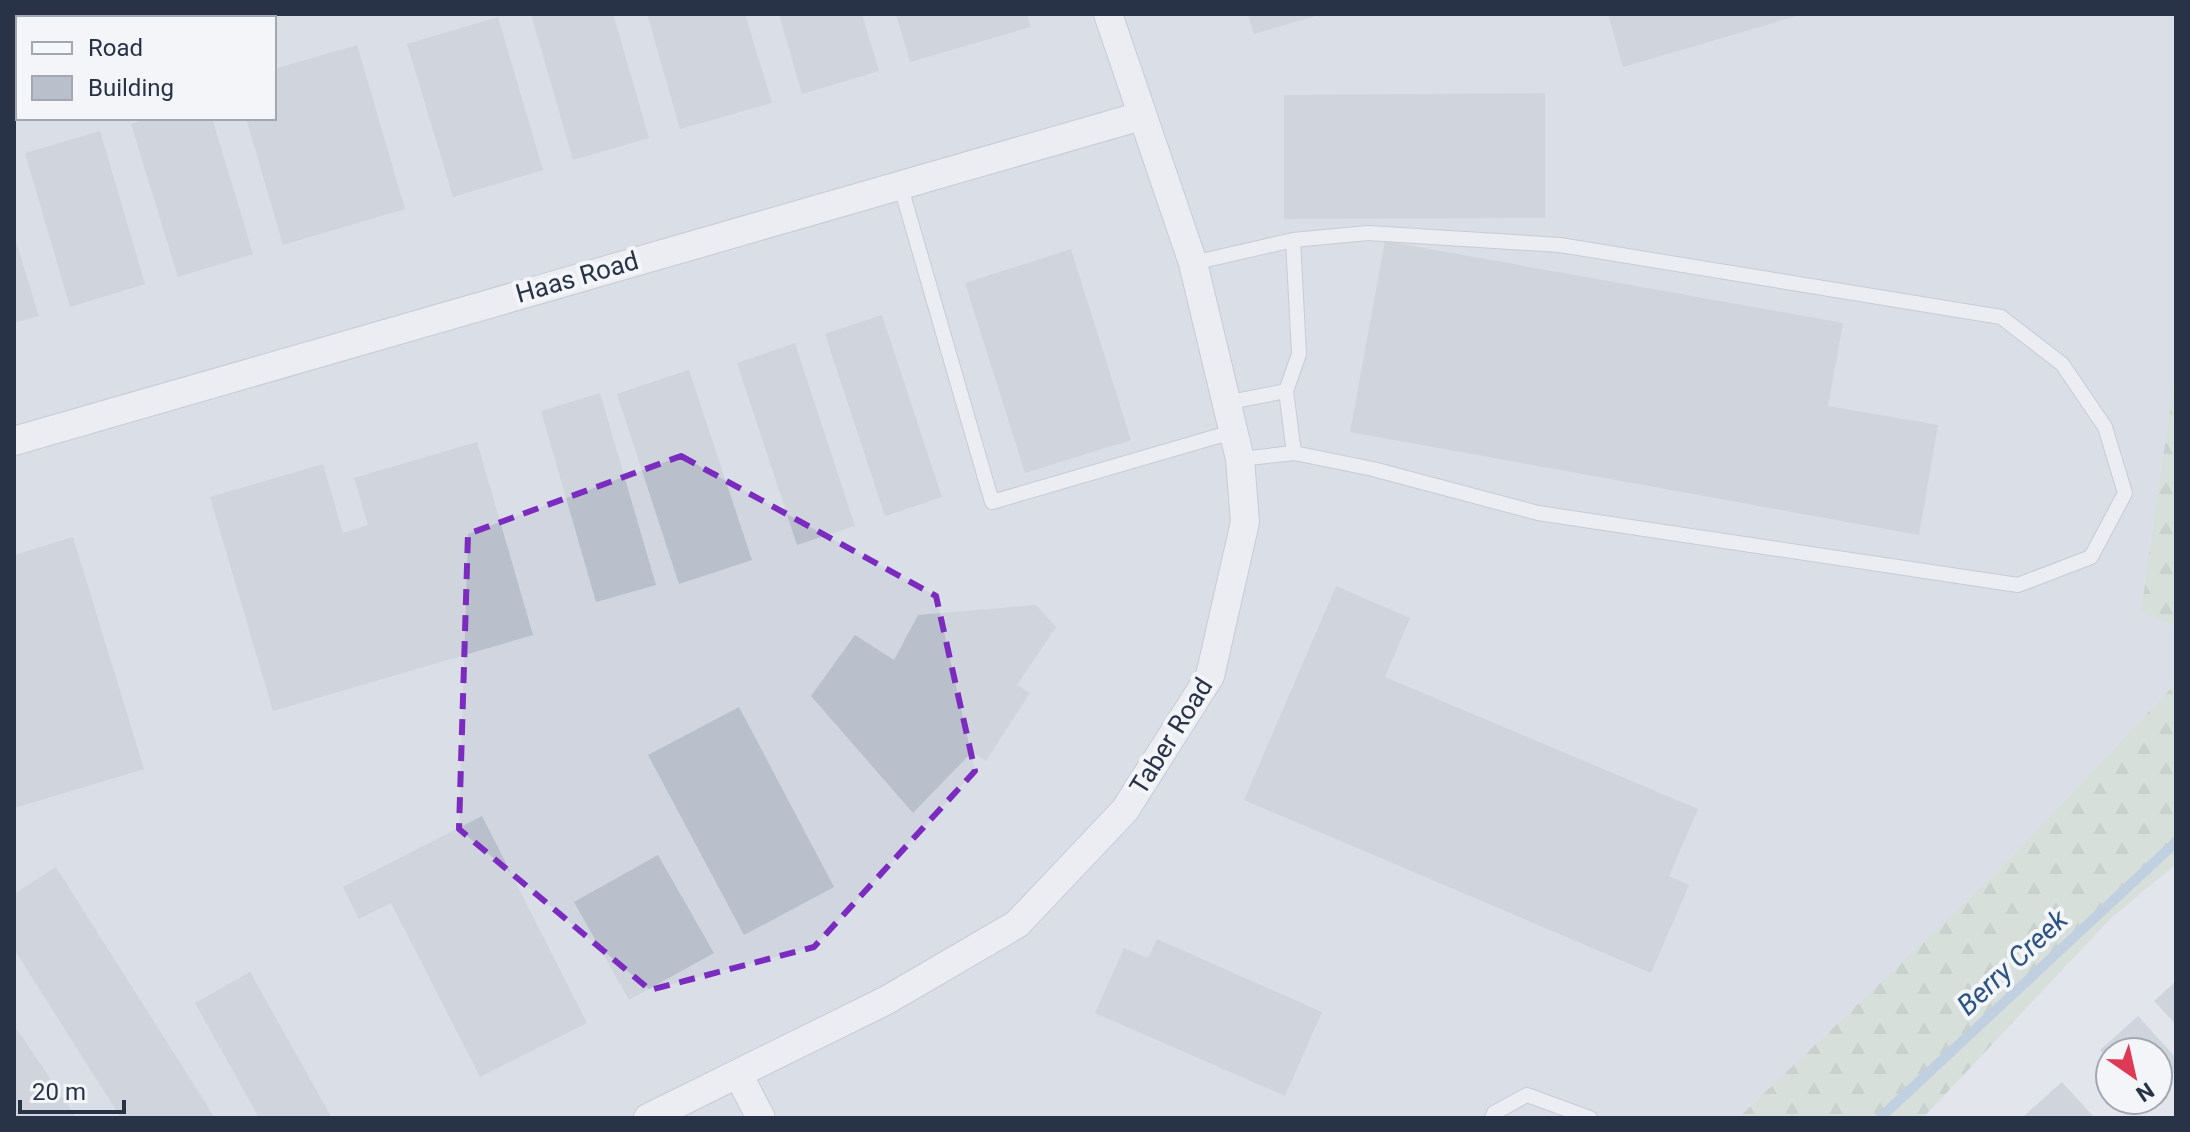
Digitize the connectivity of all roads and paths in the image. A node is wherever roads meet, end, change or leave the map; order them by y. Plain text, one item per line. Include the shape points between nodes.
1 (1108, 14) edge
2 (1141, 116) junction
3 (900, 184) junction
4 (1293, 240) junction
5 (1193, 263) junction
6 (1286, 391) junction
7 (1225, 403) junction
8 (14, 441) edge
9 (1236, 446) junction
10 (1294, 453) junction
11 (738, 1074) junction
12 (648, 1118) edge
13 (761, 1118) edge
14 (1492, 1118) edge
15 (1590, 1118) edge

1 - 2 street, Taber Road
2 - 3 street, Haas Road
2 - 5 street, Taber Road
3 - 8 street, Haas Road
3 - 9 lane via 992,502
4 - 5 lane
4 - 6 lane via 1299,354
4 - 10 lane via 1368,233 1560,245 2001,317 2062,364 2105,427 2125,493 2091,557 2018,585 1538,513
5 - 7 street, Taber Road
6 - 7 lane
6 - 10 lane
7 - 9 street, Taber Road
9 - 10 lane
9 - 11 street, Taber Road via 1245,522 1210,676 1125,810 1017,924 887,1000
11 - 12 street, Taber Road
11 - 13 street
14 - 15 lane via 1527,1095

